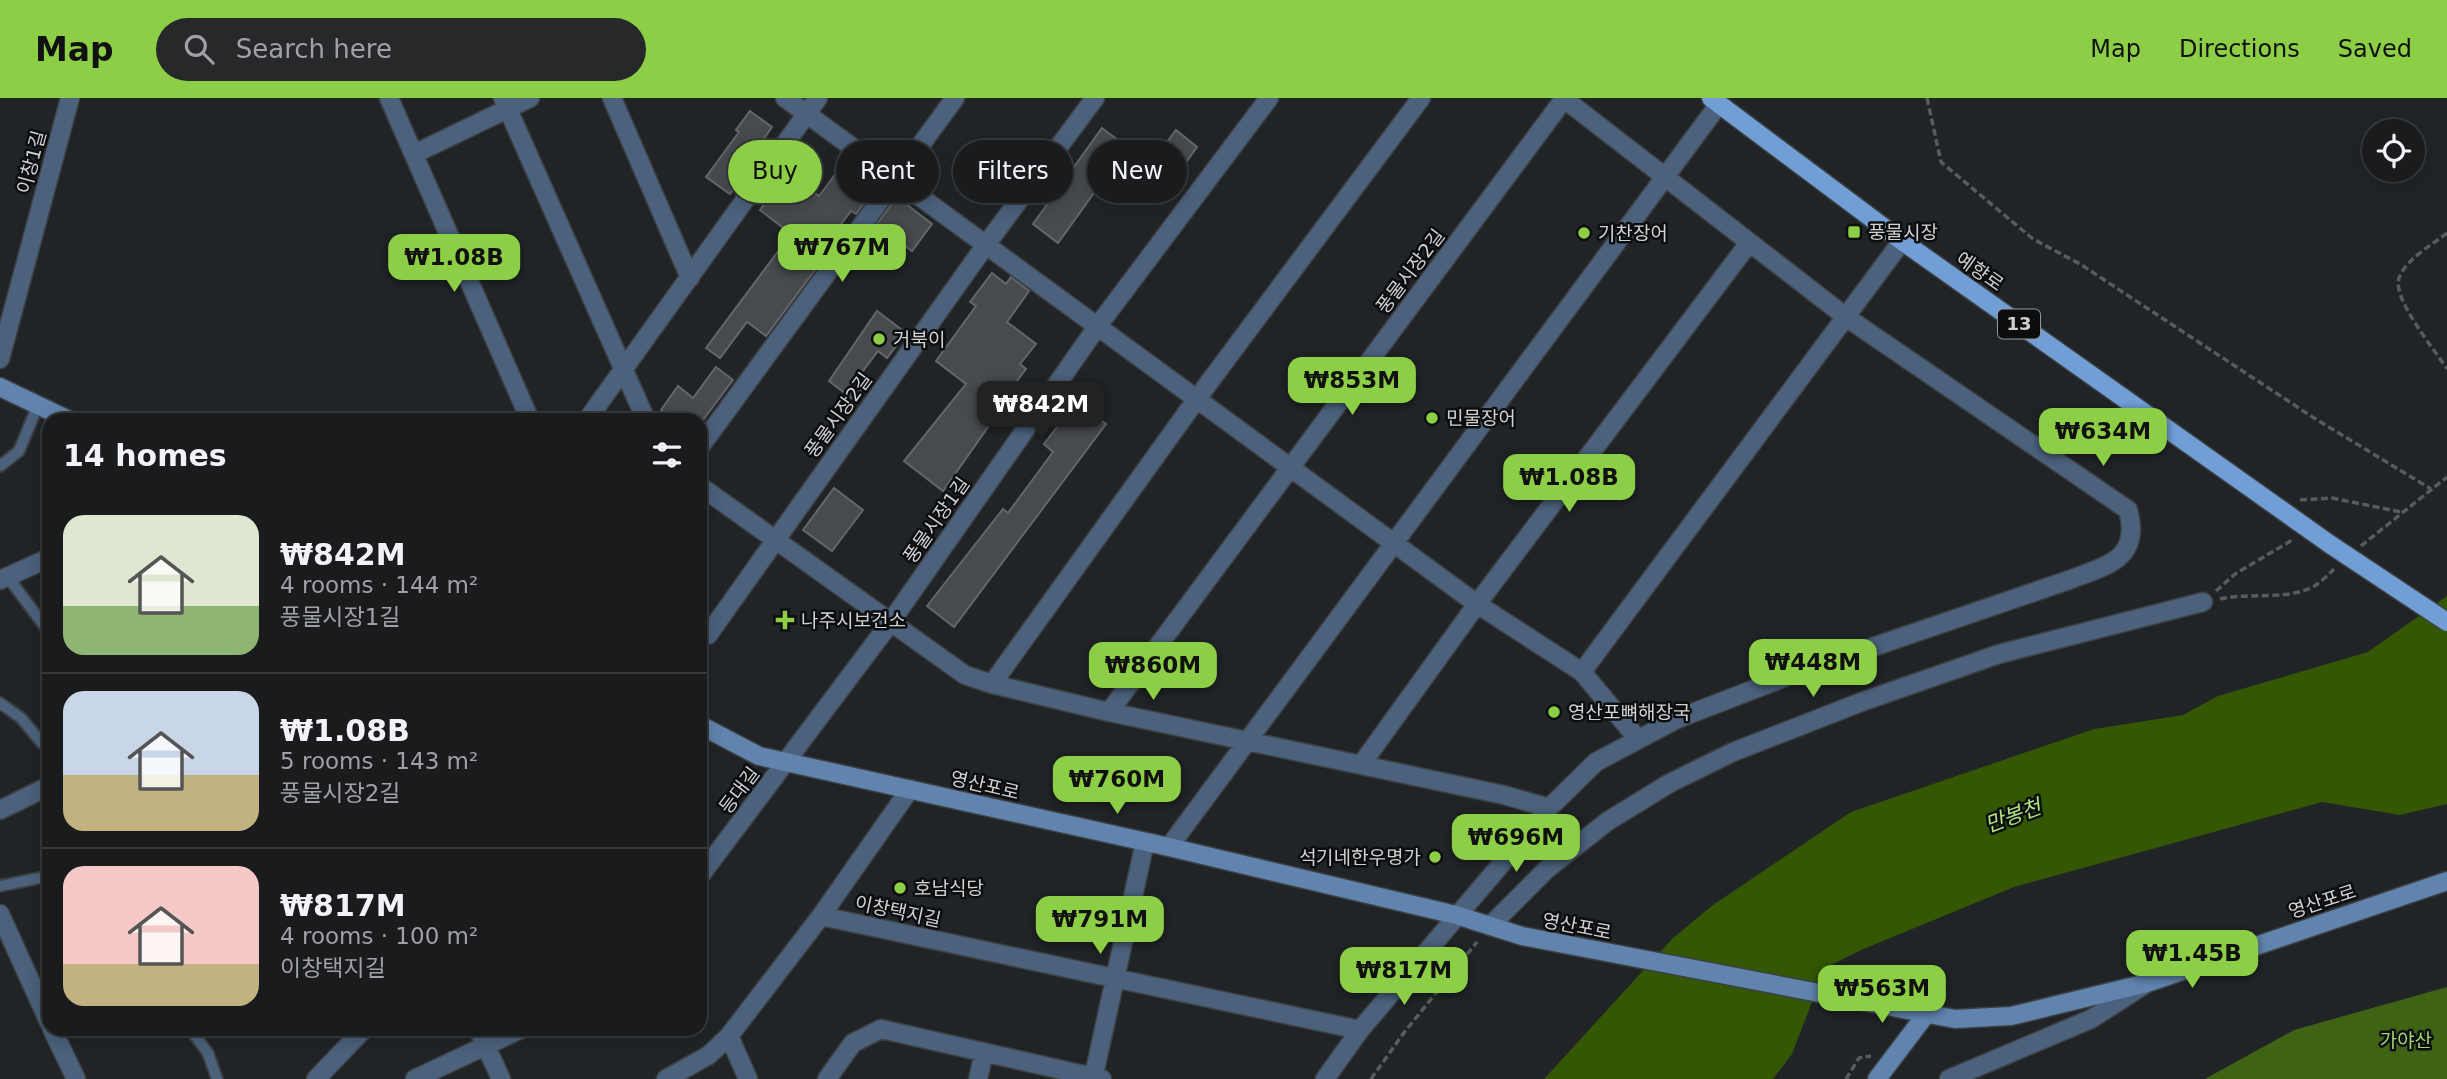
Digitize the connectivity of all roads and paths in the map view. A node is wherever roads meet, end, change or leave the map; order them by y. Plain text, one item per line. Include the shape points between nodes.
1 (70, 98) edge
2 (389, 98) edge
3 (530, 98) edge
4 (612, 98) edge
5 (785, 98) edge
6 (818, 98) edge
7 (955, 98) edge
8 (1096, 98) edge
9 (1269, 98) edge
10 (1421, 98) edge
11 (1564, 98) edge
12 (1927, 98) edge
13 (1715, 101) edge
14 (505, 103) edge
15 (805, 115) junction
16 (839, 140) edge
17 (924, 140) edge
18 (414, 154) junction
19 (1666, 175) junction
20 (877, 203) edge
21 (926, 203) edge
22 (2447, 233) edge
23 (1902, 241) junction
24 (1749, 243) junction
25 (985, 246) junction
26 (690, 278) junction
27 (1846, 317) junction
28 (1097, 327) junction
29 (0, 359) edge
30 (2447, 369) edge
31 (624, 370) junction
32 (0, 387) edge
33 (1196, 400) junction
34 (38, 405) junction
35 (55, 413) edge
36 (527, 413) edge
37 (592, 413) edge
38 (643, 413) edge
39 (707, 437) edge
40 (0, 466) edge
41 (1290, 468) junction
42 (2447, 477) edge
43 (2431, 489) junction
44 (707, 491) edge
45 (2270, 502) junction
46 (2401, 512) junction
47 (2309, 530) junction
48 (774, 541) junction
49 (1393, 543) junction
50 (2352, 554) dead end
51 (42, 561) edge
52 (2343, 562) dead end
53 (4, 578) edge
54 (2203, 602) junction
55 (1477, 604) junction
56 (2447, 622) edge
57 (891, 623) junction
58 (42, 624) edge
59 (707, 634) edge
60 (1582, 672) junction
61 (992, 684) junction
62 (0, 703) edge
63 (1109, 712) junction
64 (707, 732) edge
65 (1637, 738) junction
66 (1247, 741) junction
67 (42, 743) dead end
68 (786, 762) junction
69 (1361, 765) junction
70 (42, 789) edge
71 (910, 789) junction
72 (1549, 808) junction
73 (0, 810) edge
74 (1145, 842) junction
75 (1169, 847) junction
76 (707, 867) edge
77 (42, 877) edge
78 (2447, 881) edge
79 (0, 886) edge
80 (0, 914) edge
81 (1456, 915) junction
82 (821, 916) junction
83 (1490, 926) junction
84 (1115, 978) junction
85 (2147, 983) junction
86 (42, 1007) edge
87 (1927, 1013) junction
88 (1360, 1030) junction
89 (55, 1036) edge
90 (195, 1036) edge
91 (357, 1036) edge
92 (481, 1036) edge
93 (507, 1036) edge
94 (729, 1036) junction
95 (486, 1046) junction
96 (984, 1052) junction
97 (1096, 1078) edge
98 (76, 1079) edge
99 (217, 1079) edge
100 (316, 1079) edge
101 (415, 1079) edge
102 (501, 1079) edge
103 (666, 1079) edge
104 (748, 1079) edge
105 (827, 1079) edge
106 (978, 1079) edge
107 (1325, 1079) edge
108 (1371, 1079) edge
109 (1877, 1079) edge
110 (1949, 1079) edge

1 - 29 street, 이창1길
2 - 18 street
3 - 14 street
4 - 26 street
5 - 15 street
6 - 15 street
7 - 17 street
8 - 25 street, 풍물시장2길
9 - 28 street, 풍물시장1길
10 - 33 street
11 - 19 street
11 - 41 street, 풍물시장2길
12 - 43 path via 1941,162 2033,239 2080,264
13 - 19 street
13 - 23 main road, 예향로 / 13
14 - 18 street
14 - 31 street
15 - 16 street
15 - 26 street
18 - 36 street
19 - 24 street
19 - 49 street
20 - 39 street
21 - 25 street
22 - 30 path via 2407,266 2398,289
23 - 27 street
23 - 45 main road, 예향로 / 13
24 - 27 street
24 - 55 street
25 - 28 street
25 - 48 street, 풍물시장2길
26 - 31 street
27 - 60 street
27 - 65 street via 2111,496 2128,510 2133,526 2130,542 2123,555 2109,565 1791,675
28 - 33 street
28 - 57 street, 풍물시장1길
31 - 37 street
31 - 38 street
32 - 34 street
33 - 41 street
33 - 61 street
34 - 35 street
34 - 40 lane via 19,451
41 - 49 street
41 - 63 street, 풍물시장2길
42 - 43 path
43 - 46 path
44 - 48 street
45 - 46 path via 2332,498
45 - 47 main road, 예향로 / 13
46 - 50 path
47 - 54 path via 2235,574
47 - 56 main road, 예향로 / 13, bridge
48 - 57 street
48 - 59 street, 풍물시장2길
49 - 55 street
49 - 66 street
51 - 53 street
52 - 54 path via 2314,587
53 - 58 lane
54 - 83 street via 1999,654 1733,752 1608,821 1547,869
55 - 60 street
55 - 69 street
57 - 61 street via 965,675
57 - 68 street, 풍물시장1길
60 - 65 street
61 - 63 street
62 - 67 lane via 21,718
63 - 66 street
64 - 68 street, 영산포로 via 759,756
65 - 72 street via 1579,776
66 - 69 street
66 - 75 street
68 - 71 street, 영산포로
68 - 76 street, 등대길
69 - 72 street
70 - 73 street
71 - 74 street, 영산포로
71 - 82 street
72 - 81 street
74 - 75 street, 영산포로
74 - 84 street
75 - 81 street, 영산포로
77 - 79 lane
78 - 85 street, 영산포로
80 - 86 street
81 - 83 street, 영산포로
81 - 88 street
82 - 84 street, 이창택지길
82 - 94 street
83 - 87 street, 영산포로 via 1522,936
83 - 108 path
84 - 88 street, 이창택지길
84 - 97 street
85 - 87 street, 영산포로 via 2011,1016 1955,1019
85 - 110 street via 2091,1019
87 - 109 street
88 - 107 street
89 - 98 street
90 - 99 lane via 208,1053
91 - 100 street
92 - 95 street
93 - 95 street
94 - 103 street via 709,1055
94 - 104 street
95 - 101 street
95 - 102 street
96 - 97 street
96 - 105 street via 881,1029 853,1043
96 - 106 street

